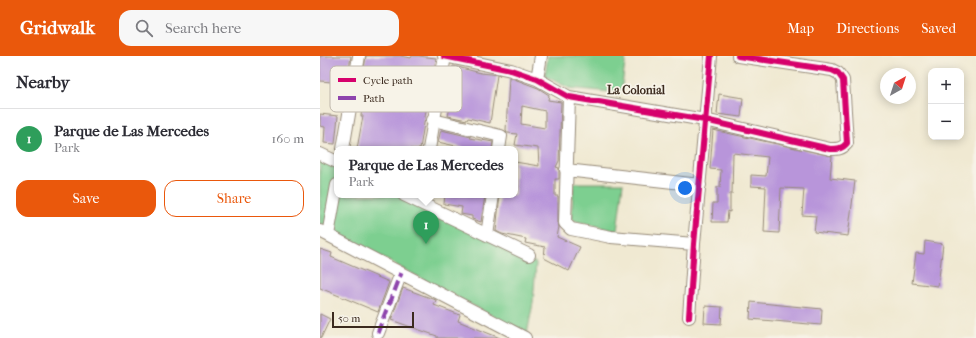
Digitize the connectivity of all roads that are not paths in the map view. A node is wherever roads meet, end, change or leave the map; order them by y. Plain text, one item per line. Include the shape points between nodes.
1 (359, 56) edge
2 (445, 56) edge
3 (541, 56) edge
4 (711, 56) edge
5 (738, 56) edge
6 (357, 66) edge
7 (443, 66) edge
8 (537, 79) junction
9 (569, 97) junction
10 (349, 112) edge
11 (434, 112) edge
12 (433, 120) junction
13 (705, 120) junction
14 (344, 146) edge
15 (429, 146) edge
16 (500, 146) edge
17 (320, 154) edge
18 (334, 161) edge
19 (566, 170) junction
20 (700, 185) junction
21 (334, 196) edge
22 (493, 198) edge
23 (422, 199) edge
24 (324, 233) edge
25 (487, 235) junction
26 (694, 244) junction
27 (529, 255) dead end
28 (401, 273) junction
29 (689, 317) dead end
30 (378, 332) dead end
31 (525, 338) edge

1 - 6 street
2 - 7 street
2 - 8 street via 511,70
3 - 8 street
4 - 13 street
5 - 13 street via 838,73 843,80 847,143 839,149 830,149
8 - 9 street
9 - 13 street
9 - 19 street
10 - 14 street
11 - 12 street
12 - 15 street
12 - 16 street via 501,136
13 - 20 street
17 - 18 street
19 - 20 street
19 - 26 street via 565,223 570,229 611,237
20 - 26 street
21 - 24 street
22 - 25 street
23 - 25 street
24 - 28 street
25 - 27 street
26 - 29 street
28 - 30 street
28 - 31 street

